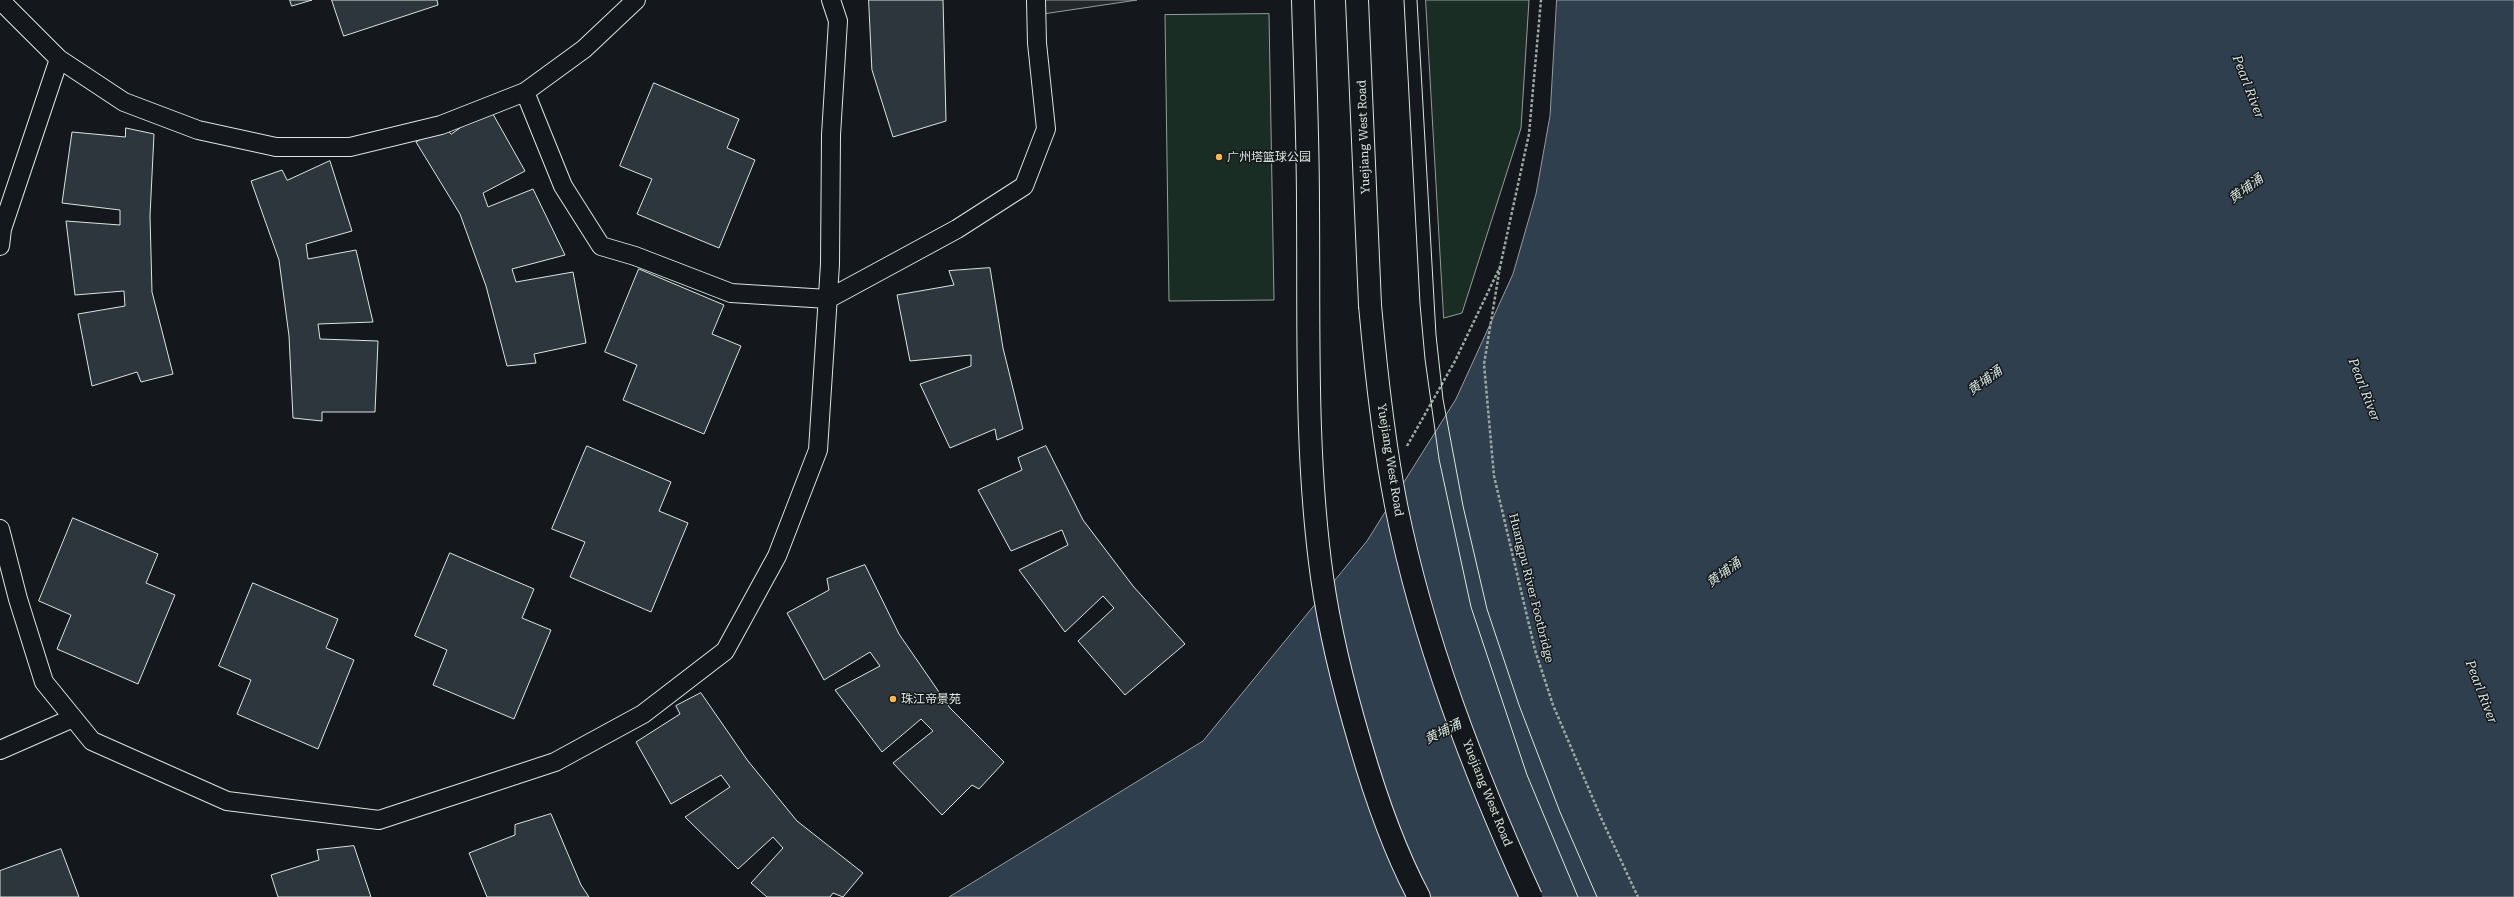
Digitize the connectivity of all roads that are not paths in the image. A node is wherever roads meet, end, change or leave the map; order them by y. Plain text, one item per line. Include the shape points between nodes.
1 (0, 0) edge
2 (636, 0) edge
3 (831, 0) edge
4 (1036, 0) edge
5 (1303, 0) edge
6 (1357, 0) edge
7 (60, 60) junction
8 (525, 92) junction
9 (0, 246) edge
10 (828, 299) junction
11 (0, 529) edge
12 (73, 718) junction
13 (0, 750) edge
14 (1418, 897) edge
15 (1531, 897) edge

1 - 7 street
2 - 8 street via 584,49
3 - 10 street via 838,21 831,135
4 - 10 street via 1037,43 1046,128 1024,186 957,229
5 - 14 main road via 1308,187 1309,385 1314,504 1322,578 1346,696 1371,782
6 - 15 main road, Yuejiang West Road, bridge via 1370,305 1396,504 1409,560 1452,705
7 - 8 street via 124,102 198,130 276,147 350,147 441,125
7 - 9 street via 2,229
8 - 10 street via 563,186 601,246 731,293
10 - 12 street via 818,450 777,556 725,651 643,714 555,762 379,820 226,801 92,741
11 - 12 street via 18,599 44,682
12 - 13 street

